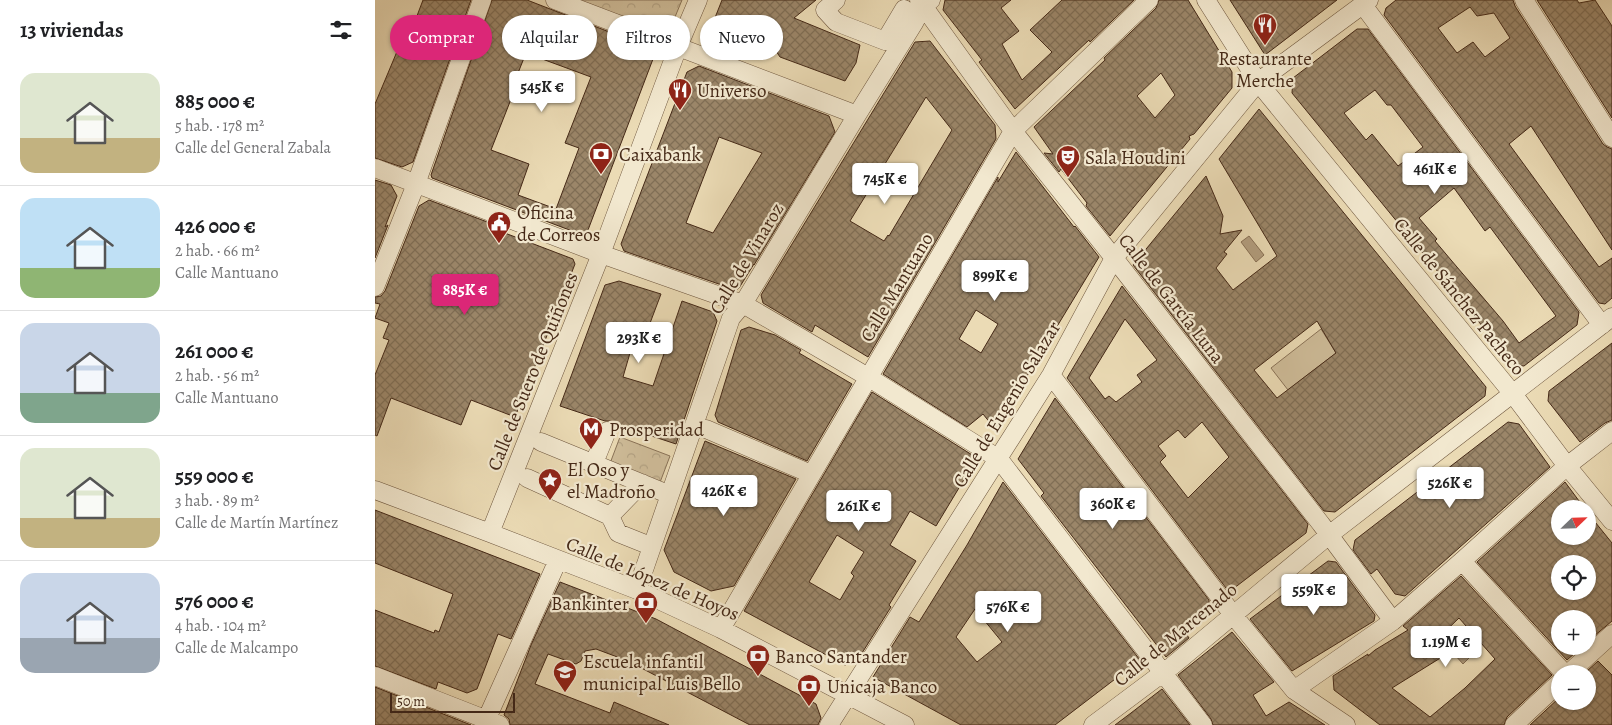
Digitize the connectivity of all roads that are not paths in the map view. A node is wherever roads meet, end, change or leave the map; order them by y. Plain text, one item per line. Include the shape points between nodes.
1 (482, 0) edge
2 (555, 0) edge
3 (698, 0) edge
4 (836, 0) edge
5 (1149, 0) edge
6 (1206, 0) edge
7 (1523, 0) edge
8 (1366, 3) edge
9 (920, 4) edge
10 (690, 19) edge
11 (607, 20) edge
12 (690, 51) edge
13 (673, 60) edge
14 (1258, 82) junction
15 (857, 114) junction
16 (1013, 131) junction
17 (1612, 138) edge
18 (375, 168) edge
19 (416, 184) junction
20 (601, 254) junction
21 (1115, 258) junction
22 (375, 287) edge
23 (743, 304) junction
24 (1607, 321) edge
25 (1051, 375) junction
26 (868, 377) junction
27 (1513, 394) junction
28 (706, 429) dead end
29 (607, 431) dead end
30 (1612, 431) edge
31 (541, 442) dead end
32 (999, 459) junction
33 (594, 464) junction
34 (1567, 466) junction
35 (811, 474) junction
36 (527, 478) dead end
37 (642, 483) junction
38 (375, 490) edge
39 (663, 492) dead end
40 (610, 516) junction
41 (1612, 521) edge
42 (491, 533) junction
43 (1329, 535) junction
44 (643, 543) dead end
45 (557, 560) junction
46 (1462, 561) junction
47 (637, 590) junction
48 (1234, 616) junction
49 (1393, 621) junction
50 (721, 629) junction
51 (1612, 634) edge
52 (1559, 665) edge
53 (1577, 665) edge
54 (1163, 673) junction
55 (375, 676) edge
56 (1294, 690) junction
57 (1551, 690) edge
58 (846, 695) junction
59 (490, 723) edge
60 (829, 725) edge
61 (905, 725) edge
62 (1093, 725) edge
63 (1203, 725) edge
64 (1346, 725) edge
65 (1514, 725) edge

1 - 19 street
2 - 11 street
3 - 10 street, Calle de Suero de Quiñones
4 - 9 street via 825,10 836,22 885,41 903,9
5 - 16 street, Calle Mantuano
6 - 14 street, Calle de Sánchez Pacheco
7 - 17 street
8 - 14 street, Calle de Eugenio Salazar
8 - 24 street
9 - 15 street, Calle de Vinaroz via 915,23
9 - 16 street, Calle de García Luna
12 - 15 street
13 - 20 street, Calle de Suero de Quiñones
14 - 21 street, Calle de Eugenio Salazar
14 - 27 street, Calle de Sánchez Pacheco
15 - 23 street, Calle de Vinaroz
16 - 21 street, Calle de García Luna
16 - 26 street, Calle Mantuano
18 - 19 street
19 - 20 street
19 - 22 street
20 - 23 street
20 - 42 street, Calle de Suero de Quiñones
21 - 25 street, Calle de Eugenio Salazar
21 - 43 street, Calle de García Luna
23 - 26 street
23 - 47 street, Calle de Vinaroz via 731,318
24 - 27 street, Calle de Marcenado
25 - 32 street, Calle de Eugenio Salazar
25 - 48 street
26 - 32 street
26 - 35 street, Calle Mantuano
27 - 34 street, Calle de Sánchez Pacheco
27 - 43 street, Calle de Marcenado
28 - 35 street
29 - 33 street
30 - 34 street
31 - 33 street
32 - 54 street
32 - 58 street, Calle de Eugenio Salazar
33 - 37 street
34 - 41 street, Calle de Sánchez Pacheco
34 - 46 street
35 - 50 street, Calle Mantuano
36 - 40 street
37 - 39 street
37 - 40 street
38 - 42 street, Calle de López de Hoyos
40 - 44 street via 618,533
42 - 45 street, Calle de López de Hoyos
43 - 48 street, Calle de Marcenado
43 - 49 street, Calle de García Luna
45 - 47 street, Calle de López de Hoyos
45 - 59 street
46 - 49 street
46 - 52 street
47 - 50 street, Calle de López de Hoyos
48 - 54 street, Calle de Marcenado
48 - 56 street
49 - 56 street
50 - 58 street, Calle de López de Hoyos
51 - 53 street
54 - 62 street, Calle de Marcenado
54 - 63 street
55 - 59 street
56 - 64 street
57 - 65 street
58 - 60 street, Calle de Eugenio Salazar
58 - 61 street, Calle de López de Hoyos

